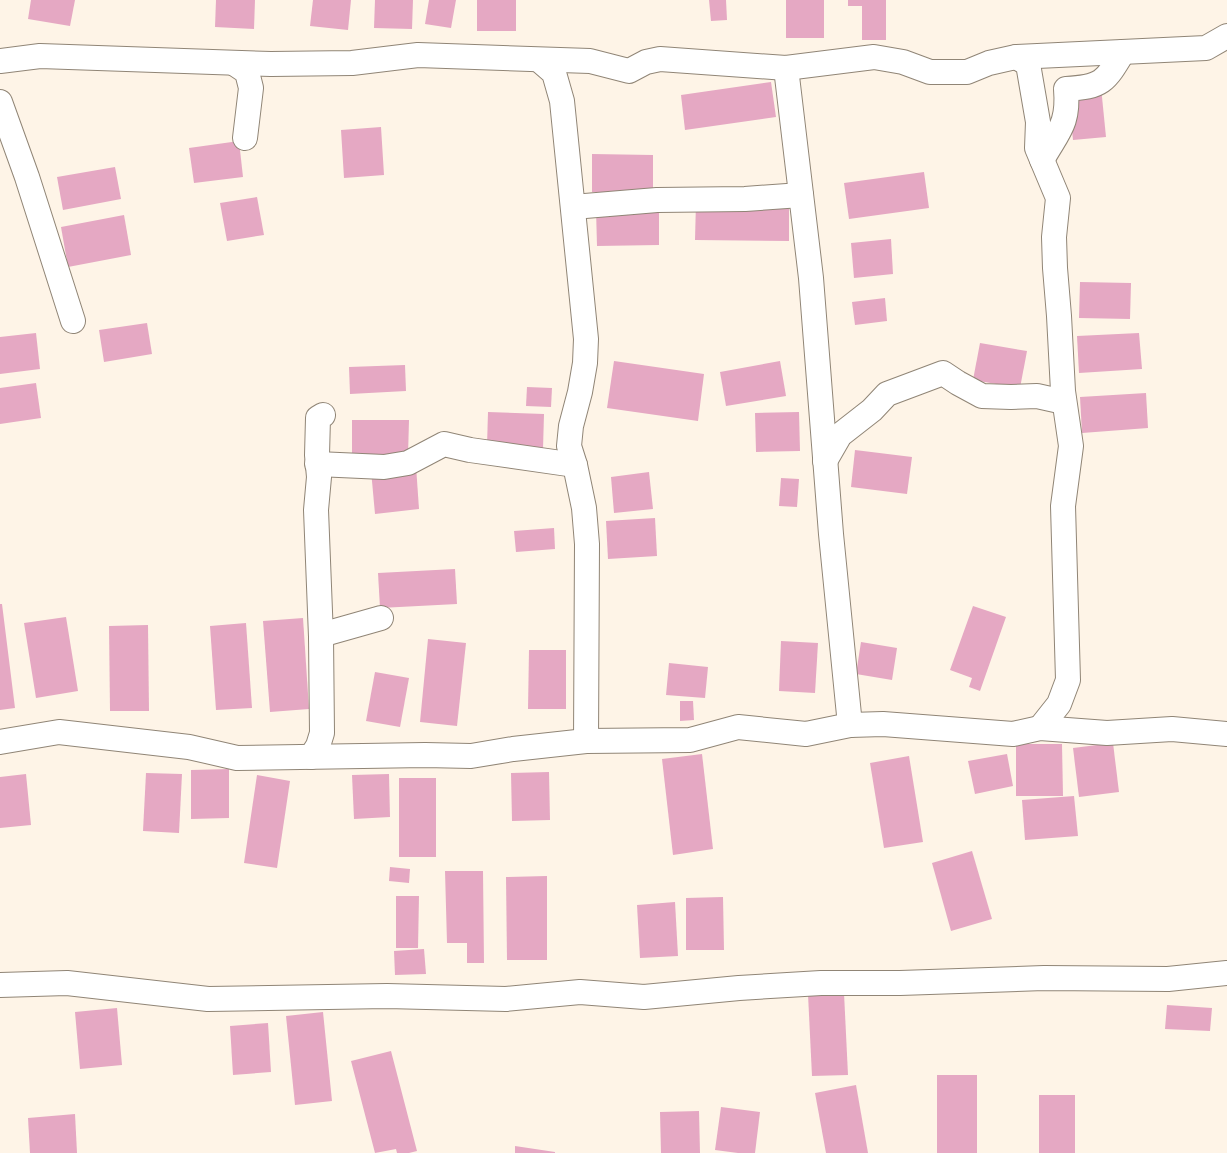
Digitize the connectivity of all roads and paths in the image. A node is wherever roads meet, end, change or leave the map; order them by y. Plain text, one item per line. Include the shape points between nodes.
1 (1227, 36) edge
2 (1123, 52) junction
3 (1016, 57) junction
4 (539, 60) junction
5 (0, 61) edge
6 (235, 64) junction
7 (786, 68) junction
8 (0, 102) edge
9 (245, 138) dead end
10 (1042, 160) junction
11 (801, 195) junction
12 (573, 207) junction
13 (73, 321) dead end
14 (1064, 402) junction
15 (323, 415) dead end
16 (825, 461) junction
17 (318, 464) junction
18 (575, 465) junction
19 (381, 618) dead end
20 (321, 637) junction
21 (850, 725) junction
22 (1040, 728) junction
23 (1227, 734) edge
24 (586, 741) junction
25 (0, 742) edge
26 (311, 757) junction
27 (1227, 973) edge
28 (0, 985) edge

1 - 2 street via 1206,48
2 - 3 street
2 - 10 street via 1104,80 1088,88 1066,89 1066,117
3 - 7 street via 989,62 967,72 930,72 903,62 874,57
3 - 10 street via 1028,64 1038,122 1037,148
4 - 6 street via 418,55 352,63
4 - 7 street via 590,61 629,71 660,59
4 - 12 street via 554,73 562,101
5 - 6 street via 40,56
6 - 9 street via 247,72 251,88
7 - 11 street
8 - 13 street
10 - 14 street via 1058,198 1054,237
11 - 12 street via 657,200
11 - 16 street via 811,278
12 - 18 street via 586,338 585,363 569,446
14 - 16 street via 1037,396 982,396 943,373 887,394 840,435
14 - 22 street via 1070,446 1063,506 1068,680 1059,704
15 - 17 street via 318,418
16 - 21 street
17 - 18 street via 384,467 408,463 444,444
17 - 20 street via 316,510
18 - 24 street via 587,544
19 - 20 street
20 - 26 street via 322,733
21 - 22 street via 882,724 1013,734
21 - 24 street via 806,734 738,727 690,740
22 - 23 street via 1106,733 1172,729
24 - 26 street via 513,748 471,756
25 - 26 street via 59,732 189,747 237,758
27 - 28 street via 1168,979 821,983 644,997 580,992 506,999 387,996 208,999 67,983

